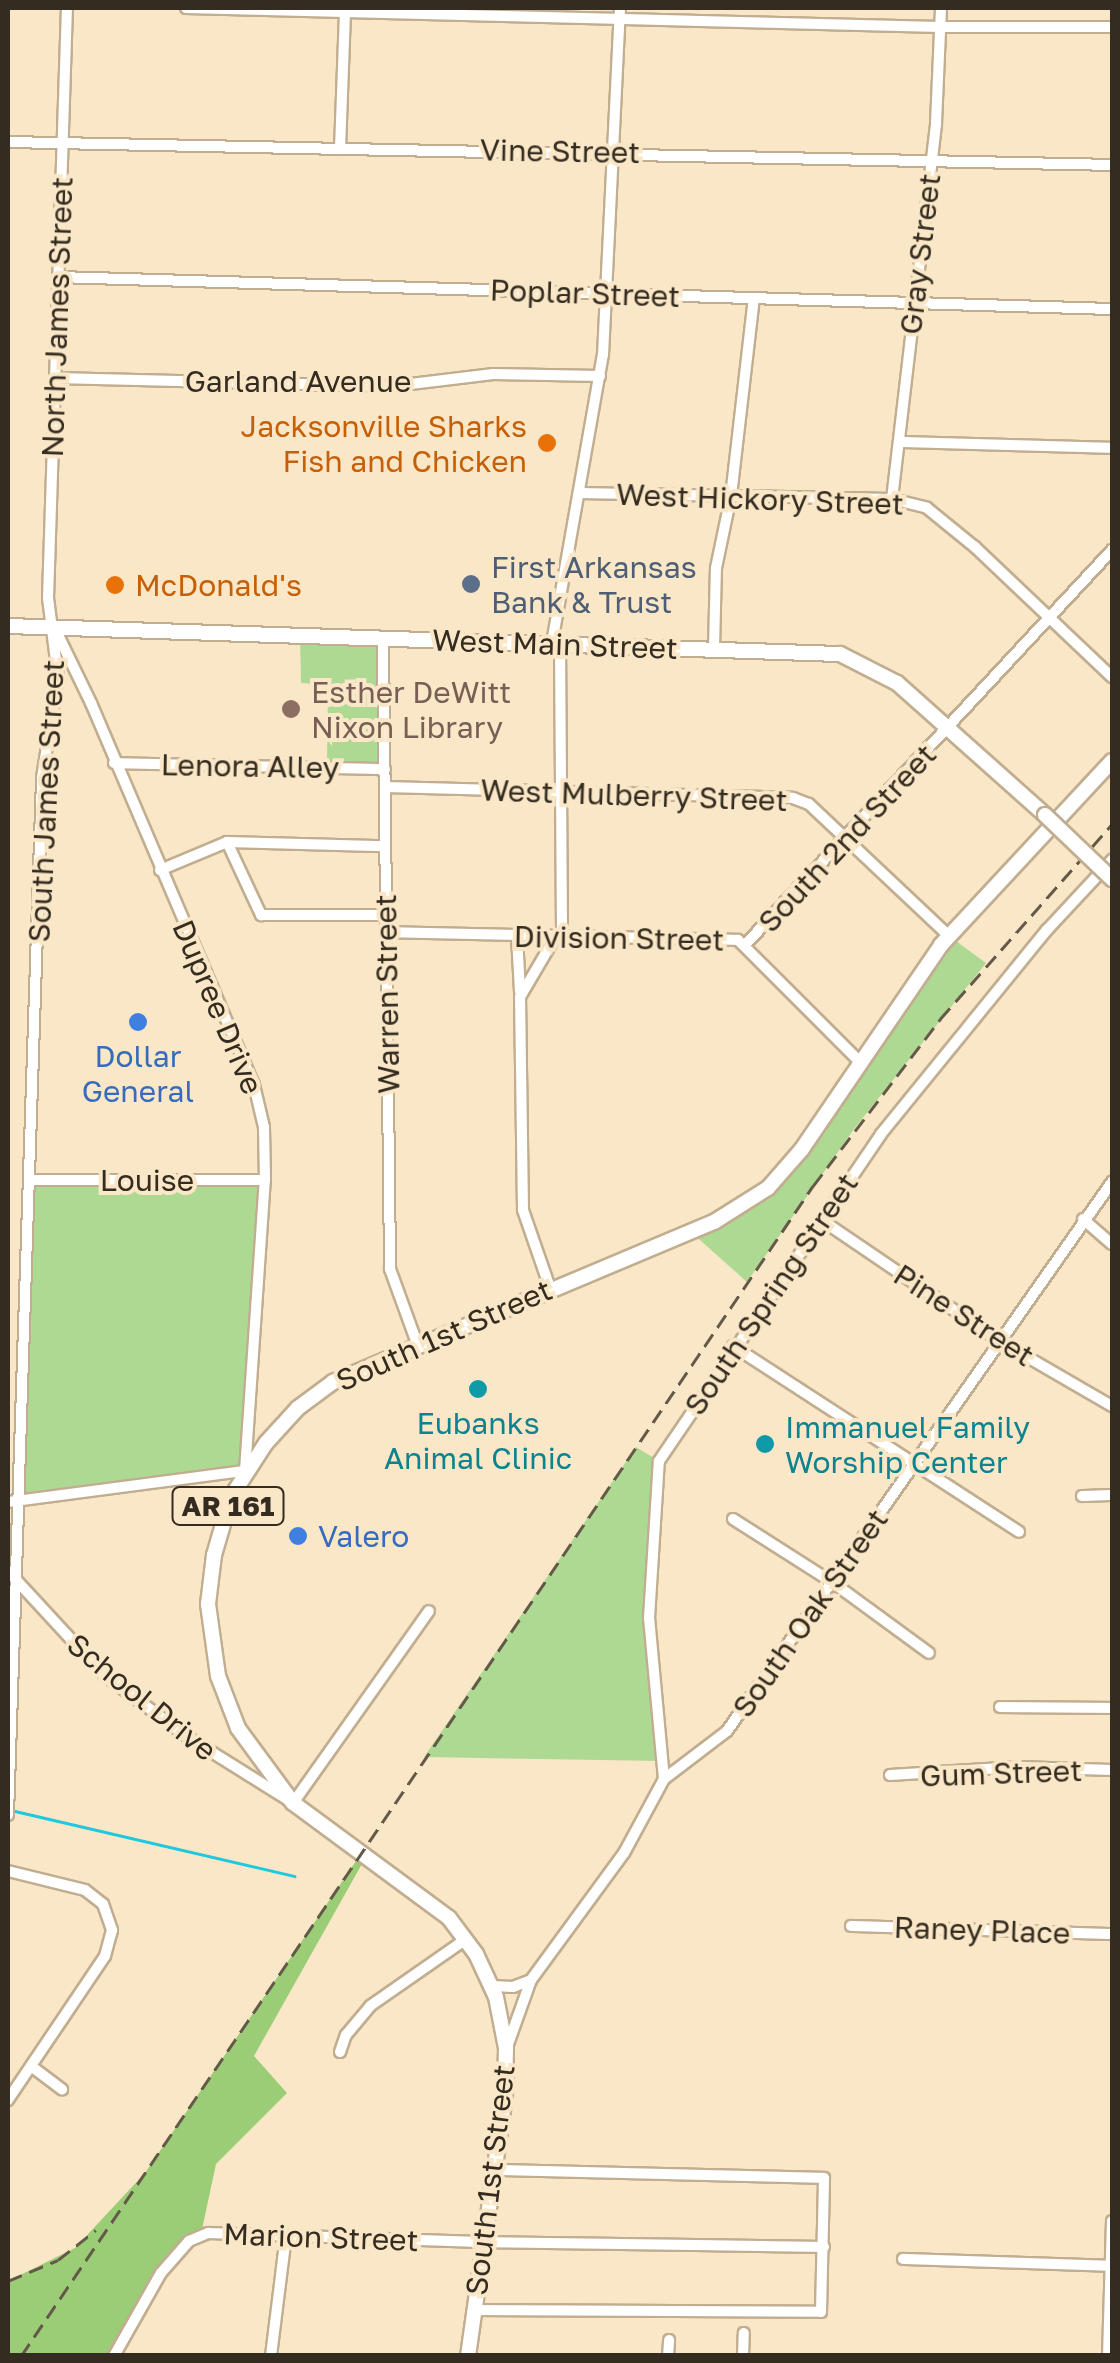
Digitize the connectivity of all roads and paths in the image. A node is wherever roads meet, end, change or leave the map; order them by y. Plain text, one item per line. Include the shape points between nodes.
1 (67, 8) edge
2 (186, 8) edge
3 (941, 8) edge
4 (345, 10) edge
5 (620, 12) edge
6 (940, 27) junction
7 (1112, 27) edge
8 (8, 142) edge
9 (62, 143) junction
10 (340, 148) junction
11 (613, 152) junction
12 (930, 162) junction
13 (1112, 165) edge
14 (58, 277) junction
15 (608, 294) junction
16 (754, 298) junction
17 (914, 303) junction
18 (1112, 309) edge
19 (600, 376) junction
20 (55, 378) junction
21 (898, 442) junction
22 (1112, 448) edge
23 (580, 493) junction
24 (731, 496) junction
25 (892, 499) junction
26 (1111, 550) edge
27 (1049, 617) junction
28 (8, 626) edge
29 (54, 626) junction
30 (382, 639) junction
31 (556, 643) junction
32 (714, 648) junction
33 (1112, 678) edge
34 (949, 730) junction
35 (1112, 761) edge
36 (114, 763) junction
37 (385, 769) junction
38 (385, 787) junction
39 (560, 792) junction
40 (846, 839) junction
41 (227, 842) junction
42 (385, 846) junction
43 (1112, 860) edge
44 (160, 870) junction
45 (1112, 878) edge
46 (386, 915) junction
47 (386, 932) junction
48 (516, 936) junction
49 (559, 936) junction
50 (950, 936) junction
51 (744, 945) junction
52 (520, 998) junction
53 (860, 1062) junction
54 (28, 1180) junction
55 (265, 1180) junction
56 (1112, 1182) edge
57 (820, 1219) junction
58 (1084, 1219) junction
59 (1112, 1244) edge
60 (550, 1288) junction
61 (998, 1340) junction
62 (418, 1344) junction
63 (733, 1346) junction
64 (1112, 1406) edge
65 (914, 1462) junction
66 (245, 1471) junction
67 (1112, 1495) edge
68 (1082, 1496) dead end
69 (12, 1502) edge
70 (733, 1519) dead end
71 (1018, 1532) dead end
72 (12, 1576) edge
73 (832, 1582) junction
74 (429, 1611) dead end
75 (928, 1652) dead end
76 (10, 1677) edge
77 (1000, 1707) dead end
78 (1112, 1708) edge
79 (1112, 1770) edge
80 (890, 1775) dead end
81 (664, 1779) junction
82 (293, 1803) junction
83 (8, 1816) edge
84 (8, 1871) edge
85 (850, 1926) dead end
86 (1112, 1934) edge
87 (466, 1939) junction
88 (531, 1980) junction
89 (492, 1986) junction
90 (506, 2048) junction
91 (340, 2052) dead end
92 (30, 2066) junction
93 (62, 2089) dead end
94 (8, 2100) edge
95 (495, 2170) junction
96 (1112, 2221) edge
97 (286, 2236) junction
98 (484, 2242) junction
99 (824, 2247) junction
100 (902, 2260) dead end
101 (1111, 2266) edge
102 (475, 2310) junction
103 (744, 2333) dead end
104 (668, 2340) dead end
105 (114, 2356) edge
106 (271, 2356) edge
107 (468, 2356) edge
108 (668, 2356) edge
109 (743, 2356) edge
110 (1108, 2356) edge

1 - 9 street, North James Street
2 - 4 street
3 - 6 street, Gray Street
4 - 5 street
4 - 10 street
5 - 6 street
5 - 11 street
6 - 7 street
6 - 12 street, Gray Street
8 - 9 street, Vine Street
9 - 10 street, Vine Street
9 - 14 street, North James Street
10 - 11 street, Vine Street
11 - 12 street, Vine Street
11 - 15 street
12 - 13 street, Vine Street
12 - 17 street, Gray Street
14 - 15 street, Poplar Street
14 - 20 street, North James Street
15 - 16 street, Poplar Street
15 - 19 street
16 - 17 street, Poplar Street
16 - 24 street
17 - 18 street, Poplar Street
17 - 21 street, Gray Street
19 - 20 street, Garland Avenue via 493,374 394,386
19 - 23 street
20 - 29 street, North James Street via 48,598
21 - 22 street
21 - 25 street, Gray Street
23 - 24 street, West Hickory Street
23 - 31 street
24 - 25 street, West Hickory Street
24 - 32 street via 716,568
25 - 27 street, West Hickory Street via 939,514
26 - 27 street, South 2nd Street
27 - 33 street, West Hickory Street
27 - 34 street, South 2nd Street
28 - 29 main road, West Main Street
29 - 30 main road, West Main Street
29 - 36 street, Dupree Drive
29 - 54 street, South James Street via 58,676 42,778
30 - 31 main road, West Main Street
30 - 37 street, Warren Street
31 - 32 main road, West Main Street
31 - 39 street
32 - 34 main road, West Main Street via 854,658 897,683
34 - 40 street, South 2nd Street
34 - 45 main road, West Main Street, bridge
35 - 50 main road, South 1st Street / AR 161
36 - 37 street, Lenora Alley
36 - 44 street, Dupree Drive
37 - 38 street, Warren Street
38 - 39 street, West Mulberry Street
38 - 42 street, Warren Street
39 - 40 street, West Mulberry Street via 793,798 809,804
39 - 49 street
40 - 50 street, West Mulberry Street
40 - 51 street, South 2nd Street
41 - 42 street
41 - 44 street
41 - 46 street via 261,915
42 - 46 street, Warren Street
43 - 57 street, South Spring Street via 922,1082
44 - 55 street, Dupree Drive via 254,1085
46 - 47 street, Warren Street
47 - 48 street, Division Street
47 - 62 street, Warren Street via 390,1269
48 - 49 street, Division Street
48 - 52 street
49 - 51 street, Division Street via 730,939
49 - 52 street
50 - 53 main road, South 1st Street / AR 161
51 - 53 street, Division Street
52 - 60 street via 523,1210
53 - 60 main road, South 1st Street / AR 161 via 794,1160 748,1203
54 - 55 street, Louise
54 - 69 street, South James Street
55 - 66 street, Dupree Drive
56 - 58 street, South Oak Street
57 - 61 street, Pine Street
57 - 63 street, South Spring Street
58 - 59 street
58 - 61 street, South Oak Street
60 - 62 main road, South 1st Street / AR 161
61 - 64 street, Pine Street
61 - 65 street, South Oak Street
62 - 66 main road, South 1st Street / AR 161 via 357,1368 308,1399
63 - 65 street
63 - 81 street, South Spring Street via 659,1461 649,1618
65 - 71 street
65 - 73 street, South Oak Street
66 - 69 street
66 - 82 main road, South 1st Street / AR 161 via 210,1571 212,1650 238,1728
67 - 68 street
69 - 72 street, South James Street
70 - 73 street
72 - 76 street, South James Street
72 - 82 street, School Drive via 77,1649 127,1692
73 - 75 street
73 - 81 street, South Oak Street via 727,1731
74 - 82 street
76 - 83 street, South James Street
77 - 78 street
79 - 80 street, Gum Street via 1018,1767
81 - 88 street, South Oak Street via 629,1845
82 - 87 main road, South 1st Street / AR 161 via 428,1899
84 - 92 street via 85,1890 103,1904 112,1930 105,1956
85 - 86 street, Raney Place
87 - 89 main road, South 1st Street / AR 161
87 - 91 street via 370,2006
88 - 89 street
88 - 90 street, South Oak Street
89 - 90 main road, South 1st Street / AR 161
90 - 95 main road, South 1st Street / AR 161
92 - 93 street
92 - 94 street
95 - 98 main road, South 1st Street / AR 161
95 - 99 street via 824,2178
96 - 101 street
97 - 98 street, Marion Street
97 - 105 street, Marion Street via 201,2234 179,2250
97 - 106 street
98 - 99 street, Marion Street
98 - 102 main road, South 1st Street / AR 161
99 - 102 street via 821,2312
100 - 101 street
101 - 110 street
102 - 107 main road, South 1st Street / AR 161
103 - 109 street
104 - 108 street

